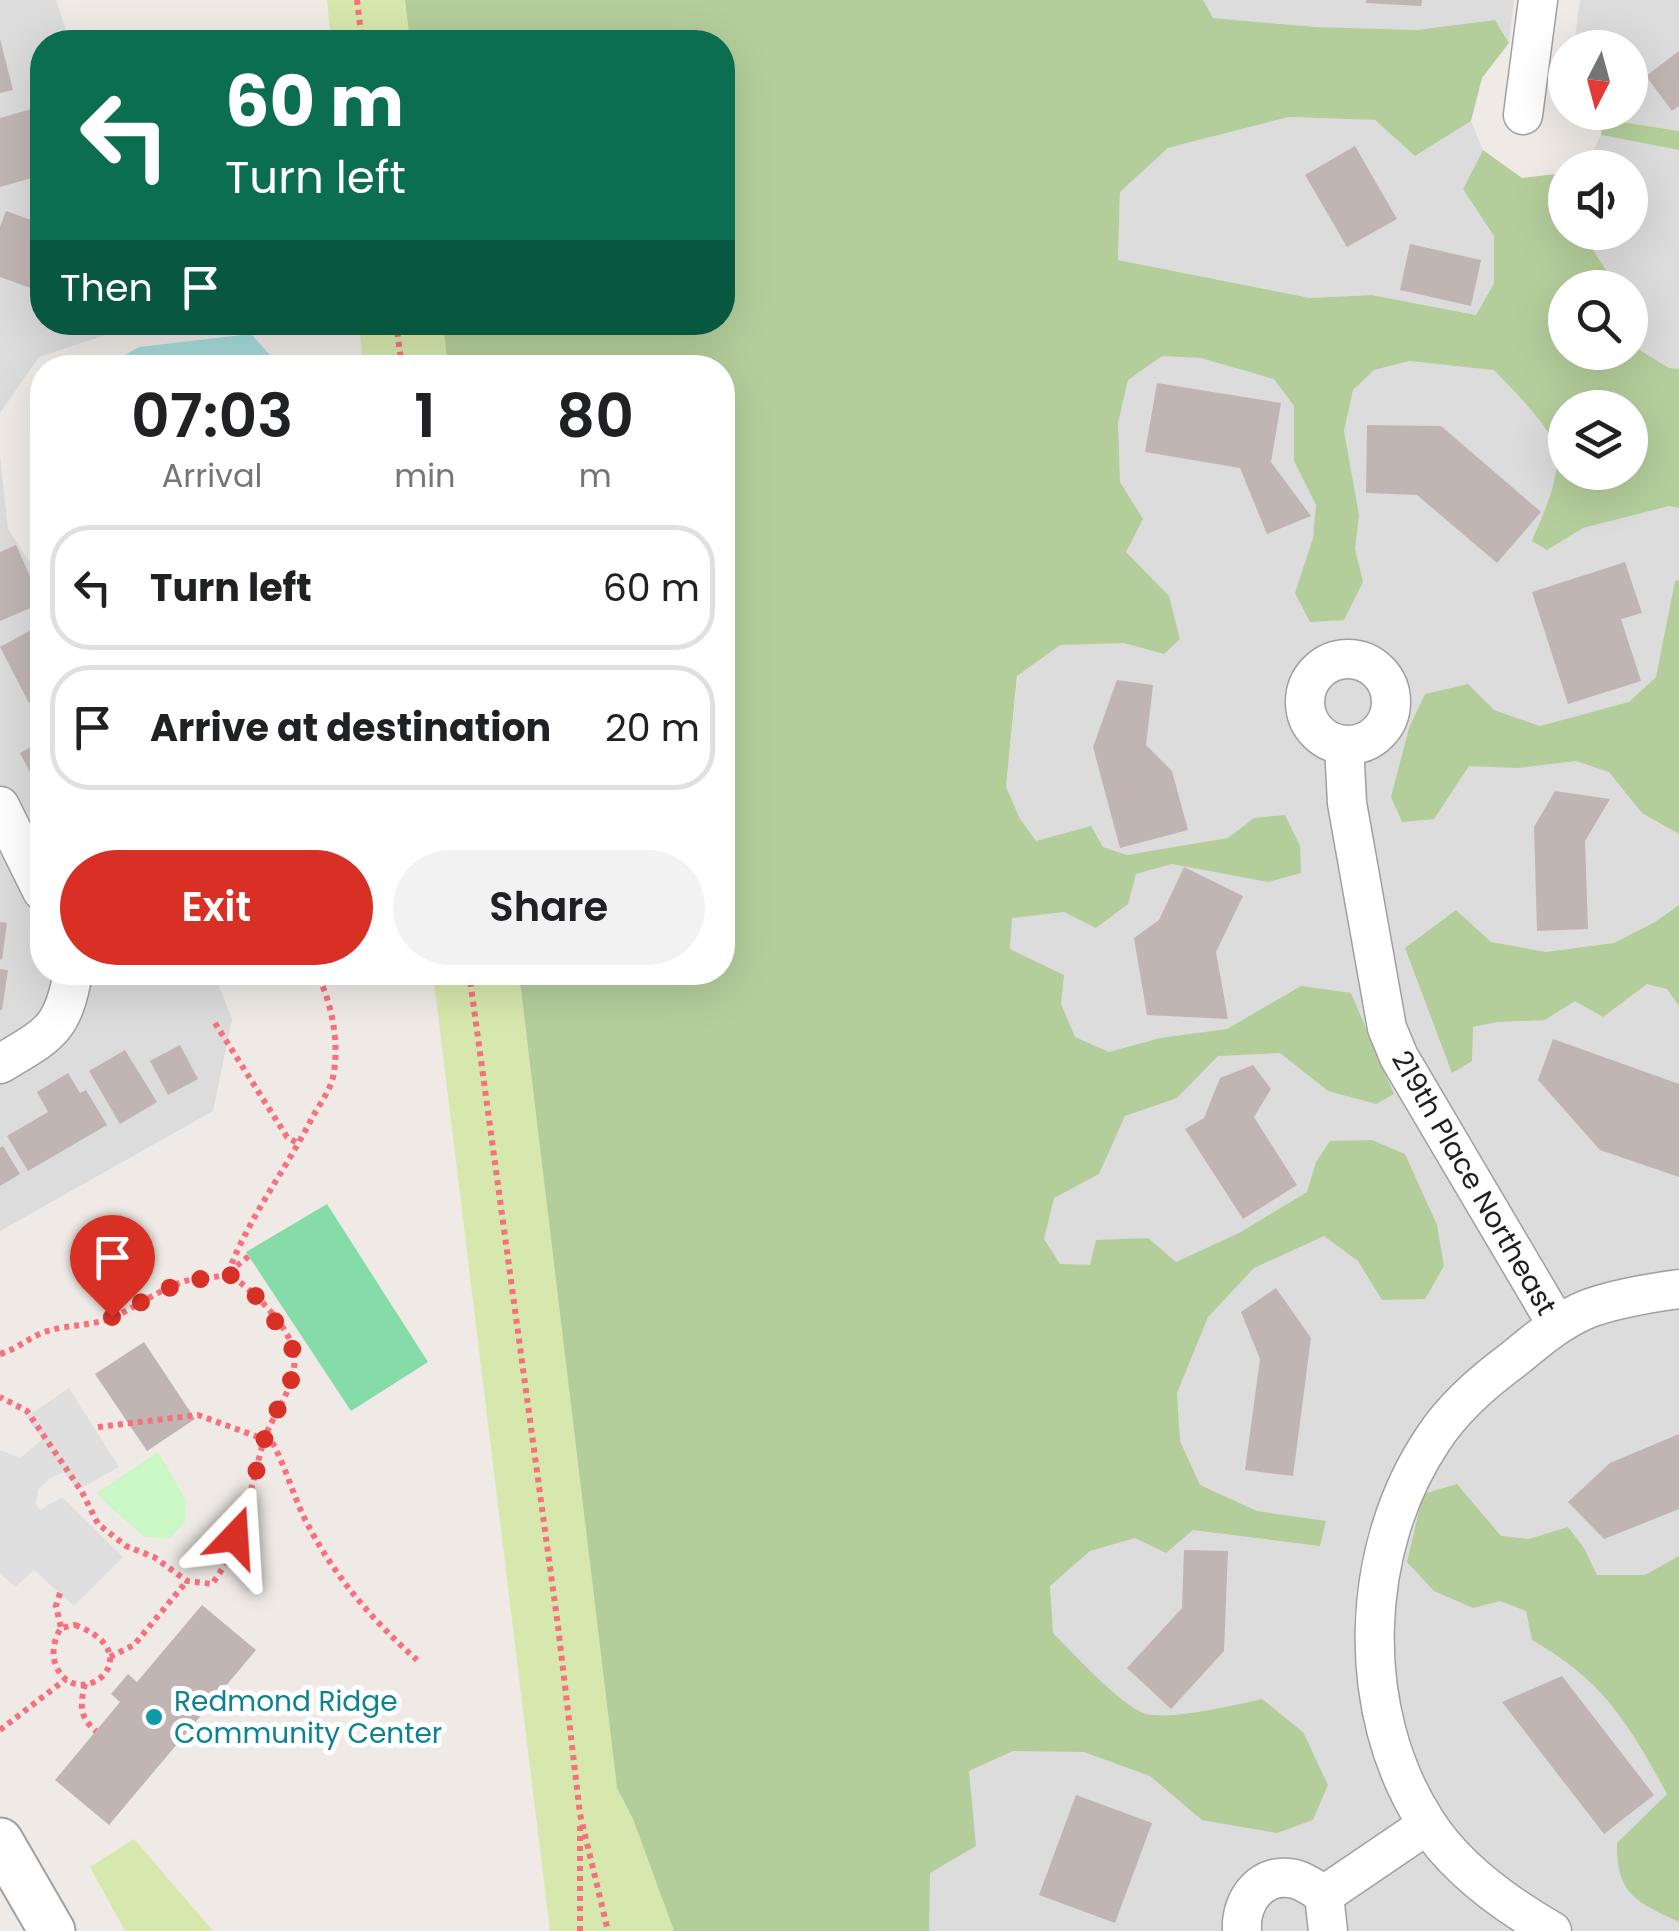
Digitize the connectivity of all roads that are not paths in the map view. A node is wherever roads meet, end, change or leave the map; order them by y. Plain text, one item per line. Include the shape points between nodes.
1 (1538, 0) edge
2 (1523, 114) dead end
3 (1344, 745) dead end
4 (0, 806) edge
5 (30, 867) edge
6 (71, 988) edge
7 (0, 1064) edge
8 (1679, 1289) edge
9 (1557, 1325) junction
10 (1427, 1825) junction
11 (0, 1841) edge
12 (1326, 1913) edge
13 (52, 1931) edge
14 (1242, 1931) edge
15 (1552, 1931) edge

1 - 2 street
3 - 9 street, 219th Place Northeast via 1347,802 1387,1028
4 - 5 street
6 - 7 street via 54,1028
8 - 9 street via 1588,1309
9 - 10 street via 1493,1375 1432,1440 1384,1550 1373,1667 1404,1784
10 - 12 street
10 - 15 street via 1482,1883
11 - 13 street
12 - 14 street via 1290,1878 1263,1884 1244,1904

